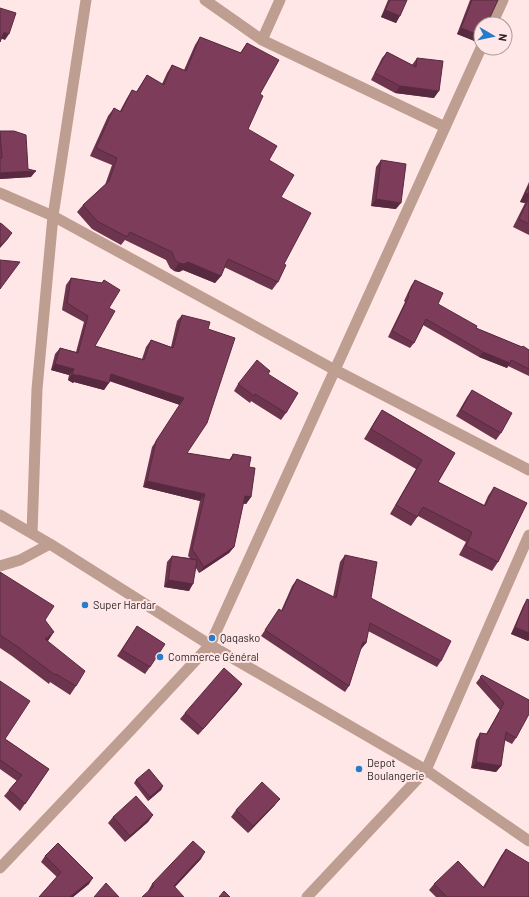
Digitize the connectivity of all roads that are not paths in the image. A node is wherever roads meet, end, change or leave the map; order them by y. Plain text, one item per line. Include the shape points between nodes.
1 (86, 0) edge
2 (205, 0) edge
3 (280, 0) edge
4 (503, 0) edge
5 (496, 16) edge
6 (262, 40) junction
7 (477, 56) edge
8 (445, 127) junction
9 (0, 193) edge
10 (53, 216) junction
11 (335, 370) junction
12 (529, 470) edge
13 (0, 515) edge
14 (32, 533) junction
15 (529, 535) edge
16 (50, 544) junction
17 (0, 566) edge
18 (210, 644) junction
19 (426, 770) junction
20 (529, 841) edge
21 (0, 868) edge
22 (307, 897) edge

1 - 10 street
2 - 6 street
3 - 6 street
4 - 5 street
6 - 8 street
7 - 8 street
8 - 11 street
9 - 10 street
10 - 11 street
10 - 14 street via 37,389
11 - 12 street
11 - 18 street
13 - 14 street
14 - 16 street
15 - 19 street
16 - 17 street via 20,560
16 - 18 street
18 - 19 street
18 - 21 street via 136,726
19 - 20 street
19 - 22 street

